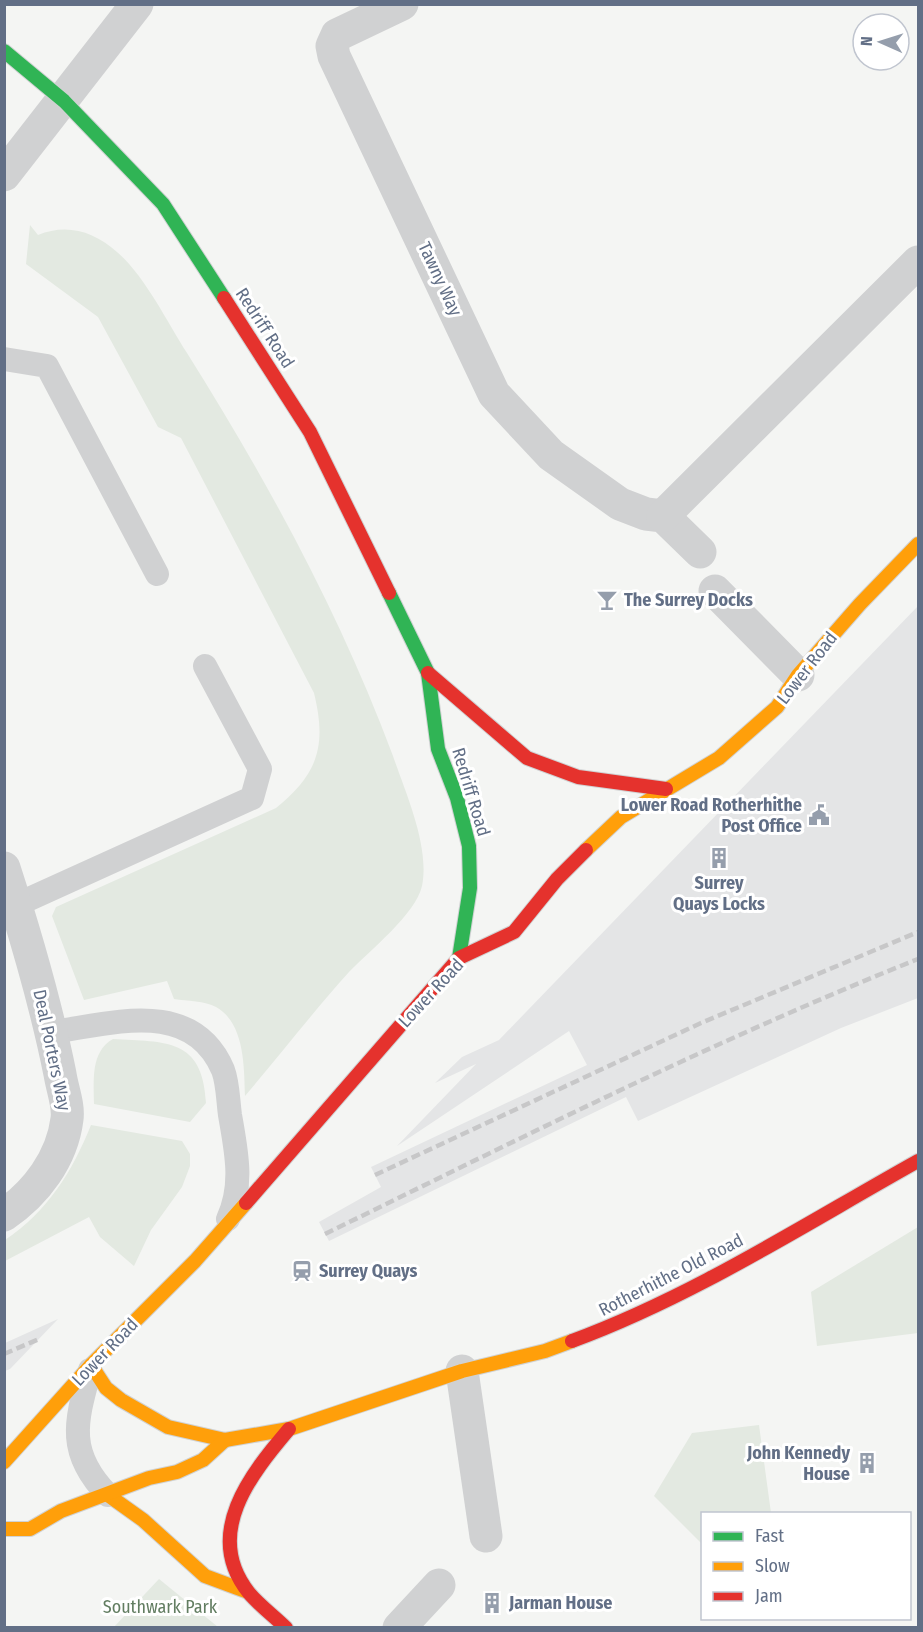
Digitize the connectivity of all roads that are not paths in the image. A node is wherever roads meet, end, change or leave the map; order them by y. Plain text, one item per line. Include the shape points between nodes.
1 (137, 4) edge
2 (402, 4) edge
3 (4, 51) edge
4 (64, 101) junction
5 (4, 176) edge
6 (918, 262) edge
7 (4, 359) edge
8 (663, 516) junction
9 (918, 544) edge
10 (700, 552) dead end
11 (157, 574) dead end
12 (715, 591) dead end
13 (206, 666) dead end
14 (428, 673) junction
15 (798, 675) junction
16 (666, 789) junction
17 (4, 868) edge
18 (16, 905) junction
19 (459, 958) junction
20 (52, 1032) junction
21 (918, 1161) edge
22 (4, 1215) edge
23 (224, 1229) junction
24 (91, 1365) junction
25 (462, 1371) junction
26 (289, 1429) junction
27 (225, 1440) junction
28 (4, 1462) edge
29 (108, 1495) junction
30 (4, 1529) edge
31 (486, 1536) dead end
32 (439, 1585) dead end
33 (248, 1592) junction
34 (286, 1628) edge
35 (399, 1628) edge

1 - 4 street
2 - 8 street, Tawny Way via 337,35 334,56 494,394 551,455 620,504
3 - 4 main road, Redriff Road
4 - 5 street
4 - 14 main road, Redriff Road via 163,204 256,347 310,432
6 - 8 street
7 - 11 lane via 46,366
8 - 10 street
9 - 15 main road, Lower Road
12 - 15 street
13 - 18 lane via 260,769 252,798
14 - 16 main road, Redriff Road via 536,763 583,780
14 - 19 main road, Redriff Road via 438,749 457,798 469,846 470,888
15 - 16 main road, Lower Road via 777,706 719,758
16 - 19 main road, Lower Road via 621,817 556,879 514,932
17 - 18 street, Deal Porters Way
18 - 20 street, Deal Porters Way
19 - 23 main road, Lower Road
20 - 22 street, Deal Porters Way via 68,1116 64,1132 44,1178
20 - 23 lane via 150,1019 175,1023 196,1034 212,1052 224,1071 237,1146 236,1203
21 - 25 main road, Rotherhithe Old Road via 629,1320 545,1351
23 - 24 main road, Lower Road
24 - 27 main road, Rotherhithe Old Road via 106,1388 158,1421 183,1432
24 - 28 main road, Lower Road
24 - 29 lane via 77,1418 77,1436 96,1483
25 - 26 main road, Rotherhithe Old Road
25 - 31 street
26 - 27 main road, Rotherhithe Old Road
26 - 33 main road via 250,1476 236,1503 230,1533 233,1561
27 - 29 main road via 203,1460
29 - 30 main road via 61,1511 30,1529
29 - 33 main road via 205,1576
32 - 35 street
33 - 34 main road

